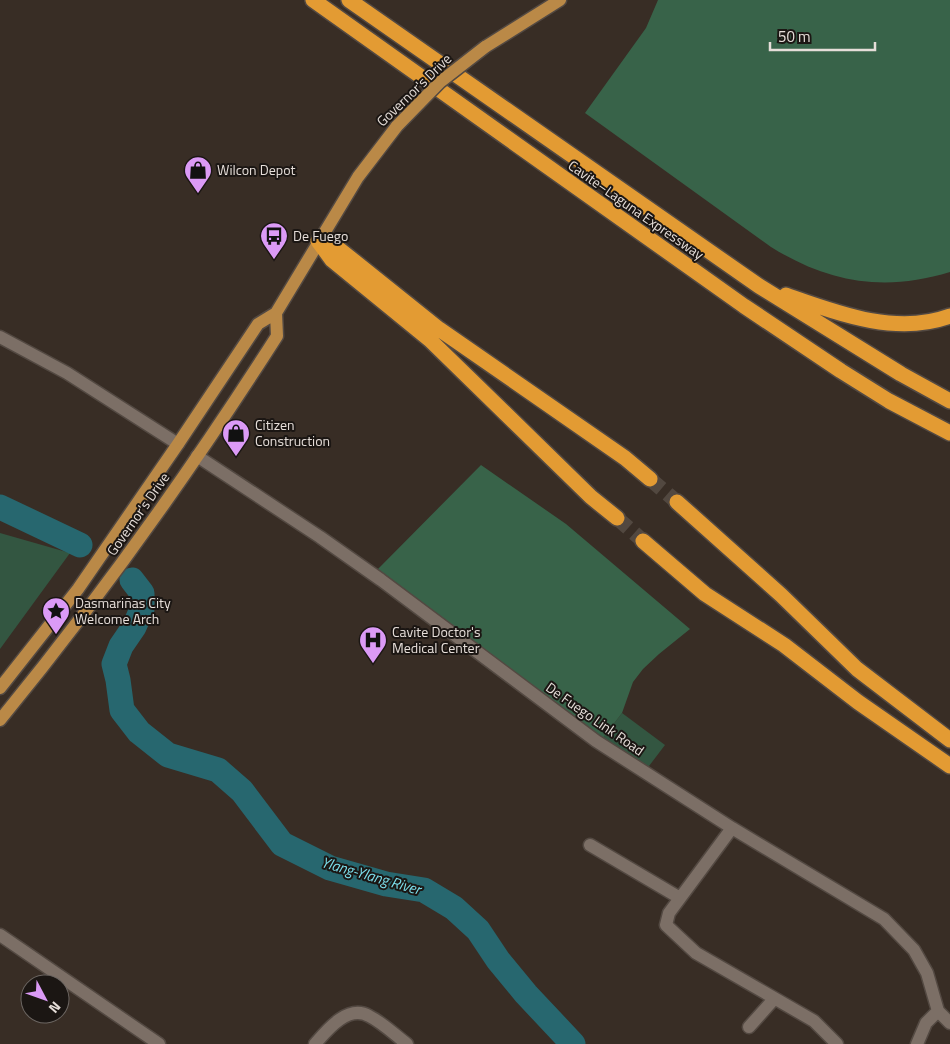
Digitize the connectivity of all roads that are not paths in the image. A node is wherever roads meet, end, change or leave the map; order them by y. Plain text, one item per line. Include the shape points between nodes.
1 (312, 0) edge
2 (349, 0) edge
3 (560, 0) edge
4 (318, 241) junction
5 (759, 286) junction
6 (276, 313) junction
7 (950, 316) edge
8 (0, 337) edge
9 (950, 401) edge
10 (950, 433) edge
11 (178, 444) junction
12 (197, 456) junction
13 (650, 479) tunnel mouth
14 (676, 502) tunnel mouth
15 (617, 518) tunnel mouth
16 (643, 541) tunnel mouth
17 (0, 688) edge
18 (0, 720) edge
19 (946, 736) edge
20 (950, 766) edge
21 (732, 828) junction
22 (590, 845) dead end
23 (680, 898) junction
24 (0, 935) edge
25 (774, 999) junction
26 (938, 1011) junction
27 (950, 1023) edge
28 (749, 1027) dead end
29 (159, 1044) edge
30 (316, 1044) edge
31 (407, 1044) edge
32 (837, 1044) edge
33 (917, 1044) edge

1 - 10 highway, Cavite–Laguna Expressway via 744,306 841,371
2 - 5 highway, Cavite–Laguna Expressway
3 - 4 main road, Governor's Drive, bridge via 485,47 440,82 396,126 358,177
4 - 6 main road, Governor's Drive
4 - 13 highway via 339,249 439,329 625,458
4 - 15 highway via 332,260 430,340 591,497
5 - 7 highway via 830,311 889,323 929,322
5 - 9 highway, Cavite–Laguna Expressway
6 - 11 main road, Governor's Drive via 258,324
6 - 12 main road, Governor's Drive via 277,336
8 - 11 street via 66,373
11 - 17 main road, Governor's Drive via 78,589
12 - 18 main road, Governor's Drive via 95,601
12 - 21 street, De Fuego Link Road via 381,580 596,740
14 - 19 highway via 774,589 857,669
16 - 20 highway via 706,594 784,645
21 - 23 street
21 - 26 street, De Fuego Link Road via 884,920 914,950 927,972
22 - 23 street
23 - 25 street via 669,913 666,925 696,953
24 - 29 street
25 - 28 street
25 - 32 street via 814,1022
26 - 27 street, De Fuego Link Road
26 - 33 street via 926,1023
30 - 31 street via 336,1021 354,1013 368,1015

